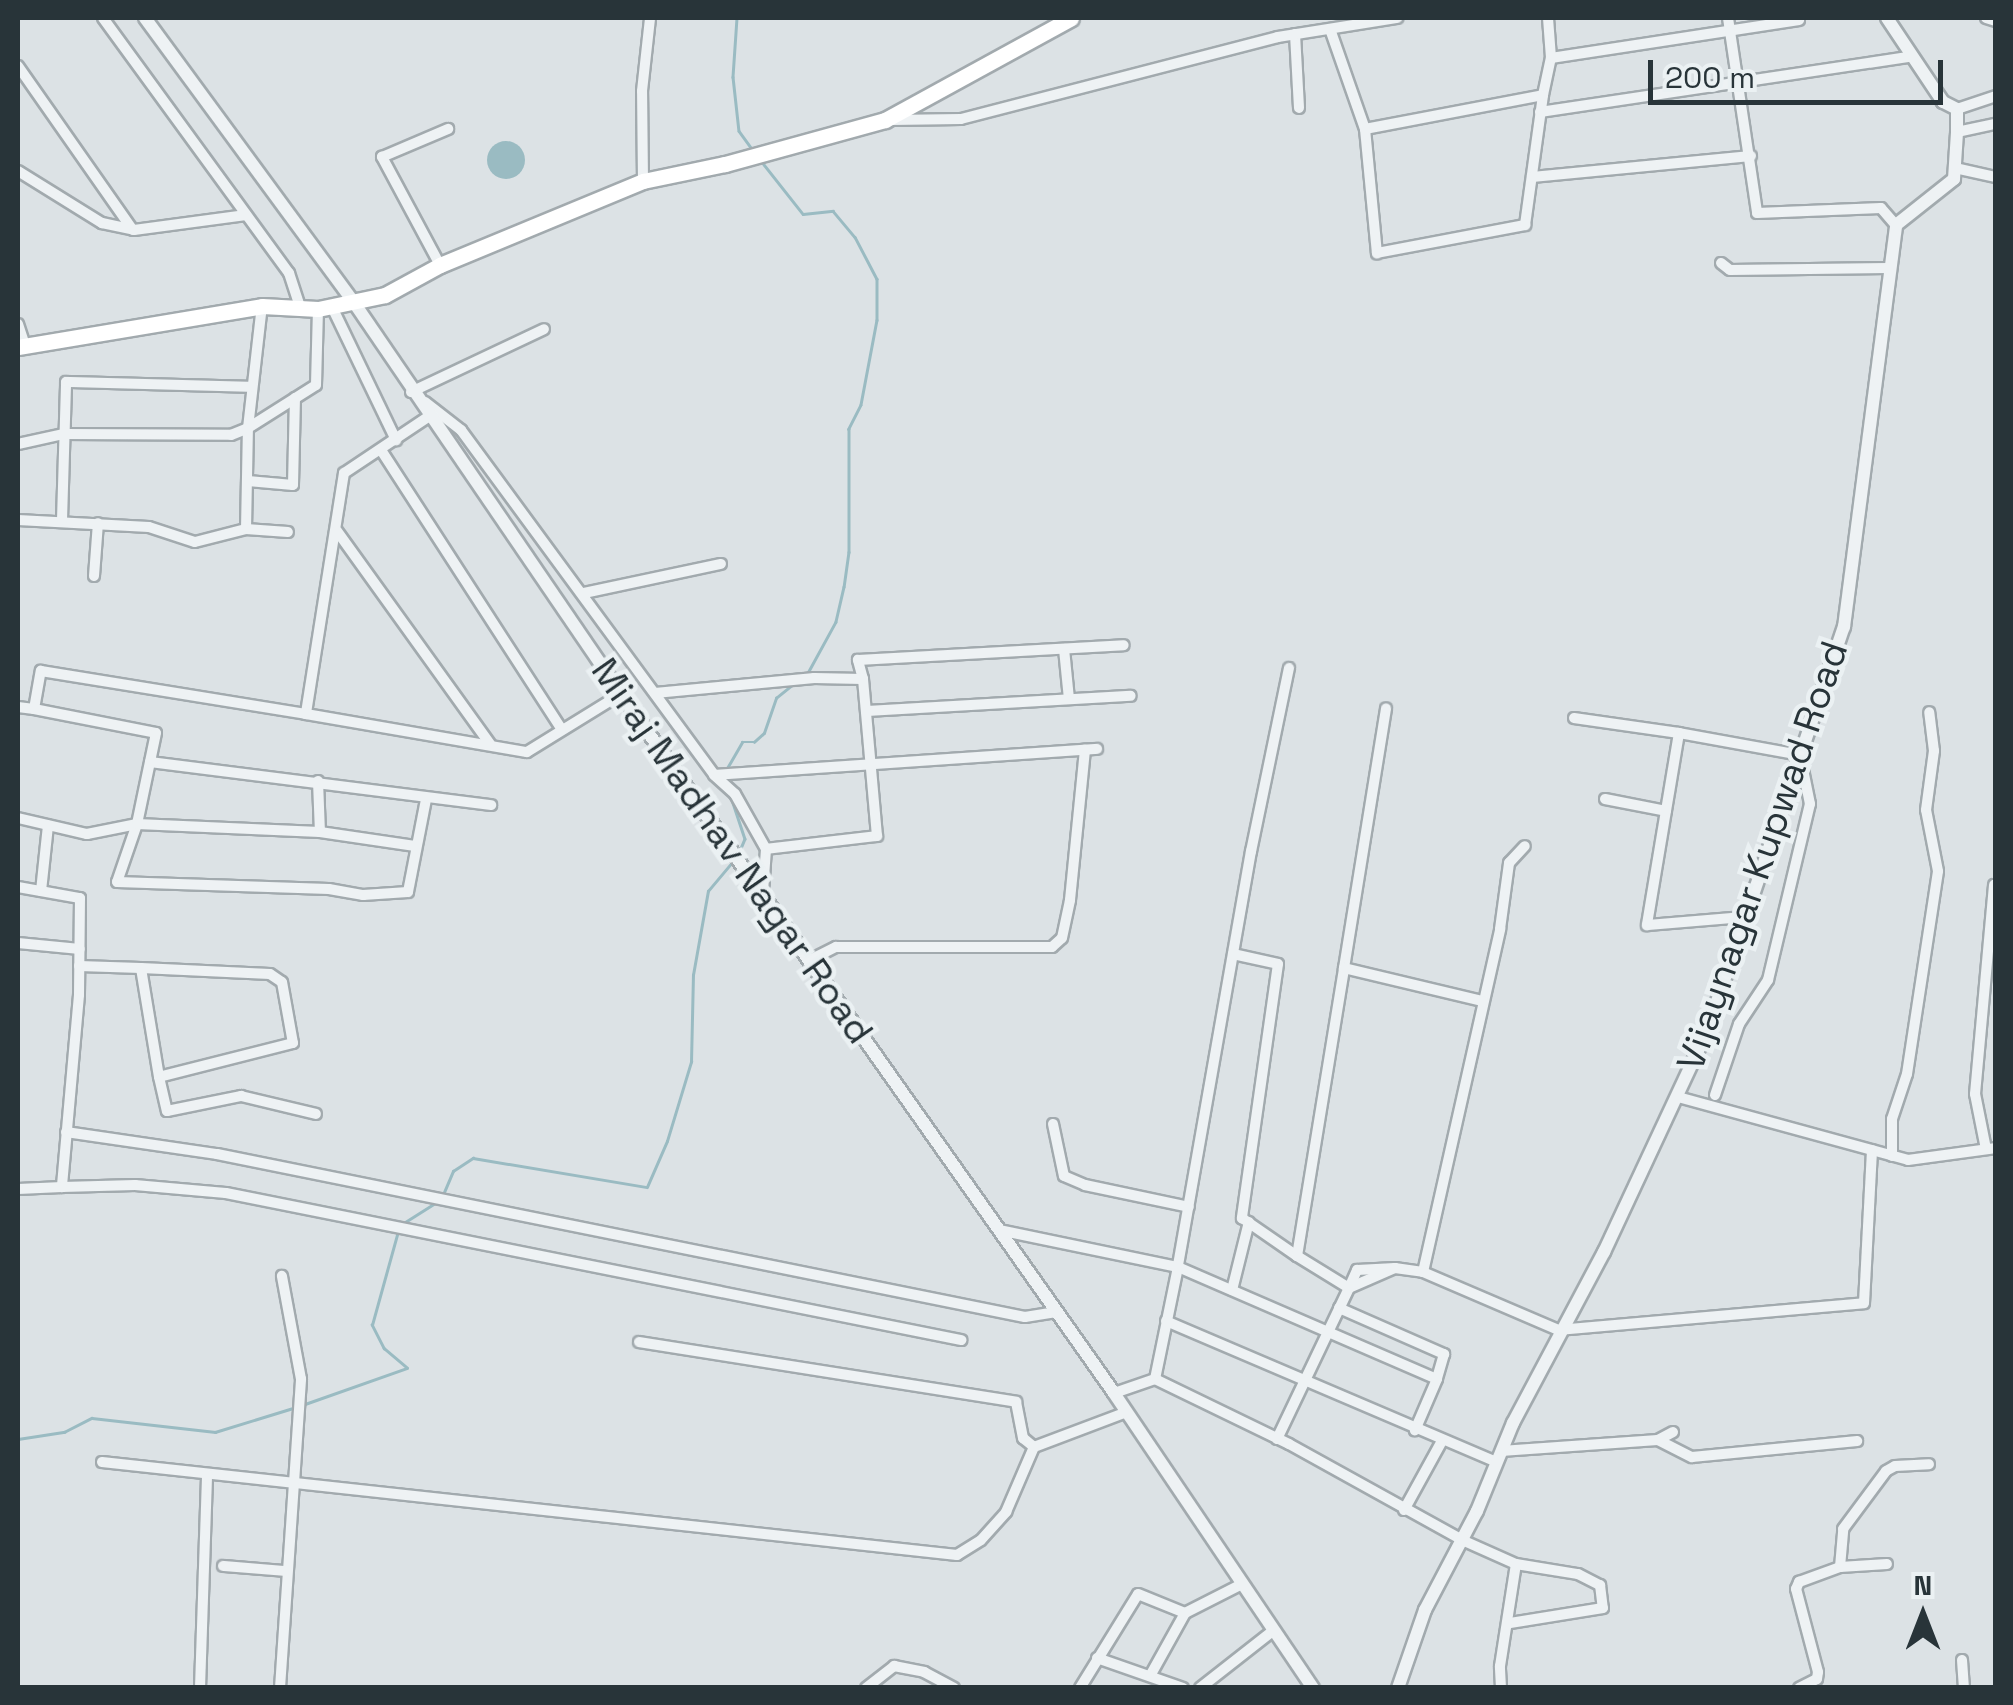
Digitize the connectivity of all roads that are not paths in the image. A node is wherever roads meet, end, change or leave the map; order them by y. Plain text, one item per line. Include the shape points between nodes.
1 (103, 18) edge
2 (145, 18) edge
3 (650, 18) edge
4 (1071, 18) edge
5 (1398, 18) edge
6 (1548, 18) edge
7 (1728, 18) edge
8 (1888, 18) edge
9 (1987, 18) edge
10 (1799, 20) dead end
11 (1996, 21) edge
12 (1330, 29) junction
13 (1728, 31) junction
14 (1296, 34) junction
15 (1912, 56) junction
16 (1552, 58) junction
17 (18, 66) edge
18 (1738, 83) junction
19 (1542, 96) junction
20 (1996, 96) edge
21 (1300, 108) dead end
22 (1957, 109) junction
23 (1540, 112) junction
24 (885, 120) junction
25 (1996, 124) edge
26 (1365, 128) junction
27 (448, 130) dead end
28 (1958, 132) junction
29 (1752, 156) junction
30 (1954, 168) junction
31 (18, 170) edge
32 (1532, 177) junction
33 (1996, 178) edge
34 (644, 181) junction
35 (246, 216) junction
36 (1896, 225) junction
37 (134, 230) junction
38 (1721, 263) dead end
39 (440, 265) junction
40 (1888, 268) junction
41 (353, 301) junction
42 (262, 306) junction
43 (300, 306) junction
44 (325, 308) junction
45 (18, 324) edge
46 (544, 330) dead end
47 (22, 347) edge
48 (252, 386) junction
49 (410, 391) junction
50 (295, 398) junction
51 (428, 417) junction
52 (248, 428) junction
53 (64, 434) junction
54 (396, 440) junction
55 (18, 444) edge
56 (381, 450) junction
57 (248, 481) junction
58 (18, 520) edge
59 (62, 520) junction
60 (98, 522) junction
61 (246, 528) junction
62 (336, 530) junction
63 (288, 532) dead end
64 (721, 564) dead end
65 (94, 576) dead end
66 (584, 593) junction
67 (1124, 645) dead end
68 (1064, 648) junction
69 (1289, 668) dead end
70 (863, 680) junction
71 (655, 693) junction
72 (621, 694) junction
73 (1131, 696) dead end
74 (1069, 700) junction
75 (18, 708) edge
76 (1386, 708) dead end
77 (34, 709) junction
78 (867, 710) junction
79 (1928, 712) dead end
80 (306, 714) junction
81 (1574, 718) dead end
82 (562, 730) junction
83 (1679, 733) junction
84 (491, 745) junction
85 (1800, 755) junction
86 (150, 762) junction
87 (874, 767) junction
88 (714, 775) junction
89 (318, 781) junction
90 (426, 799) junction
91 (1605, 799) dead end
92 (491, 805) dead end
93 (1666, 811) junction
94 (18, 818) edge
95 (137, 824) junction
96 (48, 825) junction
97 (320, 832) junction
98 (415, 846) junction
99 (1525, 846) dead end
100 (766, 849) junction
101 (1994, 885) edge
102 (18, 887) edge
103 (41, 892) junction
104 (762, 892) junction
105 (1745, 917) junction
106 (18, 943) edge
107 (80, 949) junction
108 (1233, 954) junction
109 (810, 960) junction
110 (80, 966) junction
111 (140, 968) junction
112 (1344, 968) junction
113 (1484, 1001) junction
114 (159, 1076) junction
115 (1715, 1095) dead end
116 (1678, 1097) junction
117 (316, 1114) dead end
118 (1054, 1124) dead end
119 (66, 1132) junction
120 (1991, 1148) edge
121 (1872, 1150) junction
122 (1892, 1156) junction
123 (62, 1187) junction
124 (18, 1189) edge
125 (1189, 1206) junction
126 (1249, 1222) junction
127 (998, 1230) junction
128 (1296, 1256) junction
129 (1178, 1267) junction
130 (1423, 1272) junction
131 (282, 1276) dead end
132 (1349, 1288) junction
133 (1232, 1290) junction
134 (1339, 1308) junction
135 (1054, 1312) junction
136 (1166, 1321) junction
137 (1327, 1330) junction
138 (1558, 1330) junction
139 (961, 1340) dead end
140 (638, 1342) dead end
141 (1156, 1378) junction
142 (1304, 1379) junction
143 (1437, 1379) junction
144 (1114, 1392) junction
145 (1124, 1413) junction
146 (1415, 1430) junction
147 (1674, 1432) dead end
148 (1278, 1438) junction
149 (1442, 1440) junction
150 (1658, 1440) junction
151 (1857, 1441) dead end
152 (1034, 1447) junction
153 (1499, 1457) junction
154 (102, 1462) dead end
155 (1929, 1464) dead end
156 (207, 1474) junction
157 (291, 1485) junction
158 (1404, 1510) junction
159 (1462, 1540) junction
160 (1516, 1564) junction
161 (1888, 1564) dead end
162 (223, 1566) dead end
163 (1840, 1567) junction
164 (285, 1571) junction
165 (1242, 1584) junction
166 (1185, 1613) junction
167 (1510, 1623) junction
168 (1274, 1630) junction
169 (1097, 1658) junction
170 (1962, 1660) dead end
171 (1150, 1676) junction
172 (200, 1688) edge
173 (280, 1688) edge
174 (866, 1688) edge
175 (954, 1688) edge
176 (1080, 1688) edge
177 (1183, 1688) edge
178 (1200, 1688) edge
179 (1314, 1688) edge
180 (1398, 1688) edge
181 (1501, 1688) edge
182 (1800, 1688) edge
183 (1964, 1688) edge

1 - 35 street
2 - 41 street, Miraj Madhav Nagar Road
3 - 34 street via 642,92
4 - 24 main road
5 - 12 street
6 - 16 street
7 - 13 street
8 - 15 street
9 - 11 street
10 - 13 street
12 - 14 street
12 - 26 street
13 - 16 street
13 - 18 street
14 - 21 street
14 - 24 street via 960,119
15 - 18 street
15 - 22 street via 1943,102
16 - 19 street
17 - 37 street
18 - 23 street
18 - 29 street
19 - 23 street
19 - 26 street
20 - 22 street
22 - 28 street
23 - 32 street
24 - 34 main road
25 - 28 street
26 - 32 street via 1377,253 1525,225
27 - 39 street via 382,158
28 - 30 street
29 - 32 street
29 - 36 street via 1756,213 1881,208
30 - 33 street
30 - 36 street via 1954,179
31 - 37 street via 102,223
34 - 39 main road
35 - 37 street
35 - 43 street via 289,273
36 - 40 street, Vijaynagar Kupwad Road
38 - 40 street via 1730,270
39 - 41 main road via 385,295
40 - 85 street, Vijaynagar Kupwad Road via 1844,627
41 - 44 main road
41 - 49 street, Miraj Madhav Nagar Road
42 - 43 main road
42 - 47 main road
42 - 48 street
43 - 44 main road
44 - 50 street via 316,385
44 - 54 street
45 - 47 street
46 - 49 street
48 - 52 street
48 - 53 street via 66,382
49 - 51 street, Miraj Madhav Nagar Road
49 - 66 street via 462,430
50 - 52 street
50 - 57 street via 292,484
51 - 54 street
51 - 72 street, Miraj Madhav Nagar Road
52 - 53 street via 230,436
52 - 57 street
53 - 55 street
53 - 59 street
54 - 56 street
56 - 62 street via 344,473
56 - 82 street
57 - 61 street
58 - 59 street
59 - 60 street
60 - 61 street via 149,527 196,542
60 - 65 street
61 - 63 street
62 - 80 street
62 - 84 street
64 - 66 street
66 - 71 street
67 - 68 street
68 - 70 street via 858,660
68 - 74 street
69 - 108 street
70 - 71 street via 814,678
70 - 78 street
71 - 88 street
72 - 82 street
72 - 104 street, Miraj Madhav Nagar Road
73 - 74 street
74 - 78 street
75 - 77 street
76 - 112 street
77 - 80 street via 41,671
77 - 86 street via 156,733
78 - 87 street
79 - 122 street via 1934,751 1926,810 1938,870 1907,1074 1892,1119
80 - 84 street
81 - 83 street
82 - 84 street via 528,752
83 - 85 street
83 - 93 street
85 - 105 street, Vijaynagar Kupwad Road
85 - 115 street via 1810,804 1786,912 1768,980 1738,1024
86 - 89 street
86 - 95 street
87 - 88 street
87 - 100 street via 877,836
87 - 109 street via 1091,750 1062,938 1052,947 836,947
88 - 100 street via 735,794
89 - 90 street
89 - 97 street
90 - 92 street
90 - 98 street
91 - 93 street
93 - 105 street via 1646,925
94 - 96 street
95 - 96 street via 86,834
95 - 97 street
95 - 98 street via 117,882 408,892
96 - 103 street
97 - 98 street
99 - 113 street via 1510,864
100 - 104 street
101 - 120 street via 1976,1094
102 - 103 street
103 - 107 street via 80,898
104 - 109 street, Miraj Madhav Nagar Road
105 - 116 street, Vijaynagar Kupwad Road
106 - 107 street
107 - 110 street
108 - 125 street
108 - 126 street via 1278,964 1242,1218
109 - 127 street, Miraj Madhav Nagar Road
110 - 111 street
110 - 119 street
111 - 114 street
111 - 114 street via 270,974 282,982 292,1043
112 - 113 street
112 - 128 street
113 - 130 street
114 - 117 street via 167,1111 241,1096
116 - 121 street
116 - 138 street, Vijaynagar Kupwad Road via 1604,1252
118 - 125 street via 1064,1176
119 - 123 street
119 - 135 street via 235,1158 1026,1317
120 - 122 street via 1908,1160
121 - 122 street
121 - 138 street via 1864,1303
123 - 124 street
123 - 139 street via 226,1193
125 - 129 street
126 - 128 street
126 - 133 street
127 - 129 street
127 - 135 street, Miraj Madhav Nagar Road
128 - 132 street
129 - 133 street
129 - 136 street
130 - 132 street via 1358,1270
130 - 138 street
131 - 157 street via 301,1379
132 - 134 street
133 - 137 street
134 - 137 street
134 - 143 street via 1444,1354
135 - 144 street, Miraj Madhav Nagar Road
136 - 141 street
136 - 142 street
137 - 142 street
137 - 143 street
138 - 153 street, Vijaynagar Kupwad Road
140 - 152 street via 1016,1402 1023,1438
141 - 144 street
141 - 148 street
142 - 146 street
142 - 148 street
143 - 146 street
144 - 145 street, Miraj Madhav Nagar Road
145 - 152 street
145 - 165 street, Miraj Madhav Nagar Road
146 - 149 street
147 - 150 street
148 - 158 street
149 - 153 street
149 - 158 street
150 - 151 street via 1692,1457
150 - 153 street
152 - 157 street via 1006,1512 957,1555
153 - 159 street, Vijaynagar Kupwad Road
154 - 156 street
155 - 163 street via 1886,1471 1843,1530
156 - 157 street
156 - 172 street
157 - 164 street
158 - 159 street
159 - 160 street
159 - 180 street, Vijaynagar Kupwad Road via 1424,1610
160 - 167 street
160 - 167 street via 1593,1579 1600,1584 1602,1608
161 - 163 street
162 - 164 street
163 - 182 street via 1796,1589 1818,1672
164 - 173 street
165 - 166 street
165 - 168 street, Miraj Madhav Nagar Road
166 - 169 street via 1138,1594
166 - 171 street
167 - 181 street
168 - 178 street
168 - 179 street, Miraj Madhav Nagar Road
169 - 171 street
169 - 176 street
170 - 183 street
171 - 177 street
174 - 175 street via 894,1666

